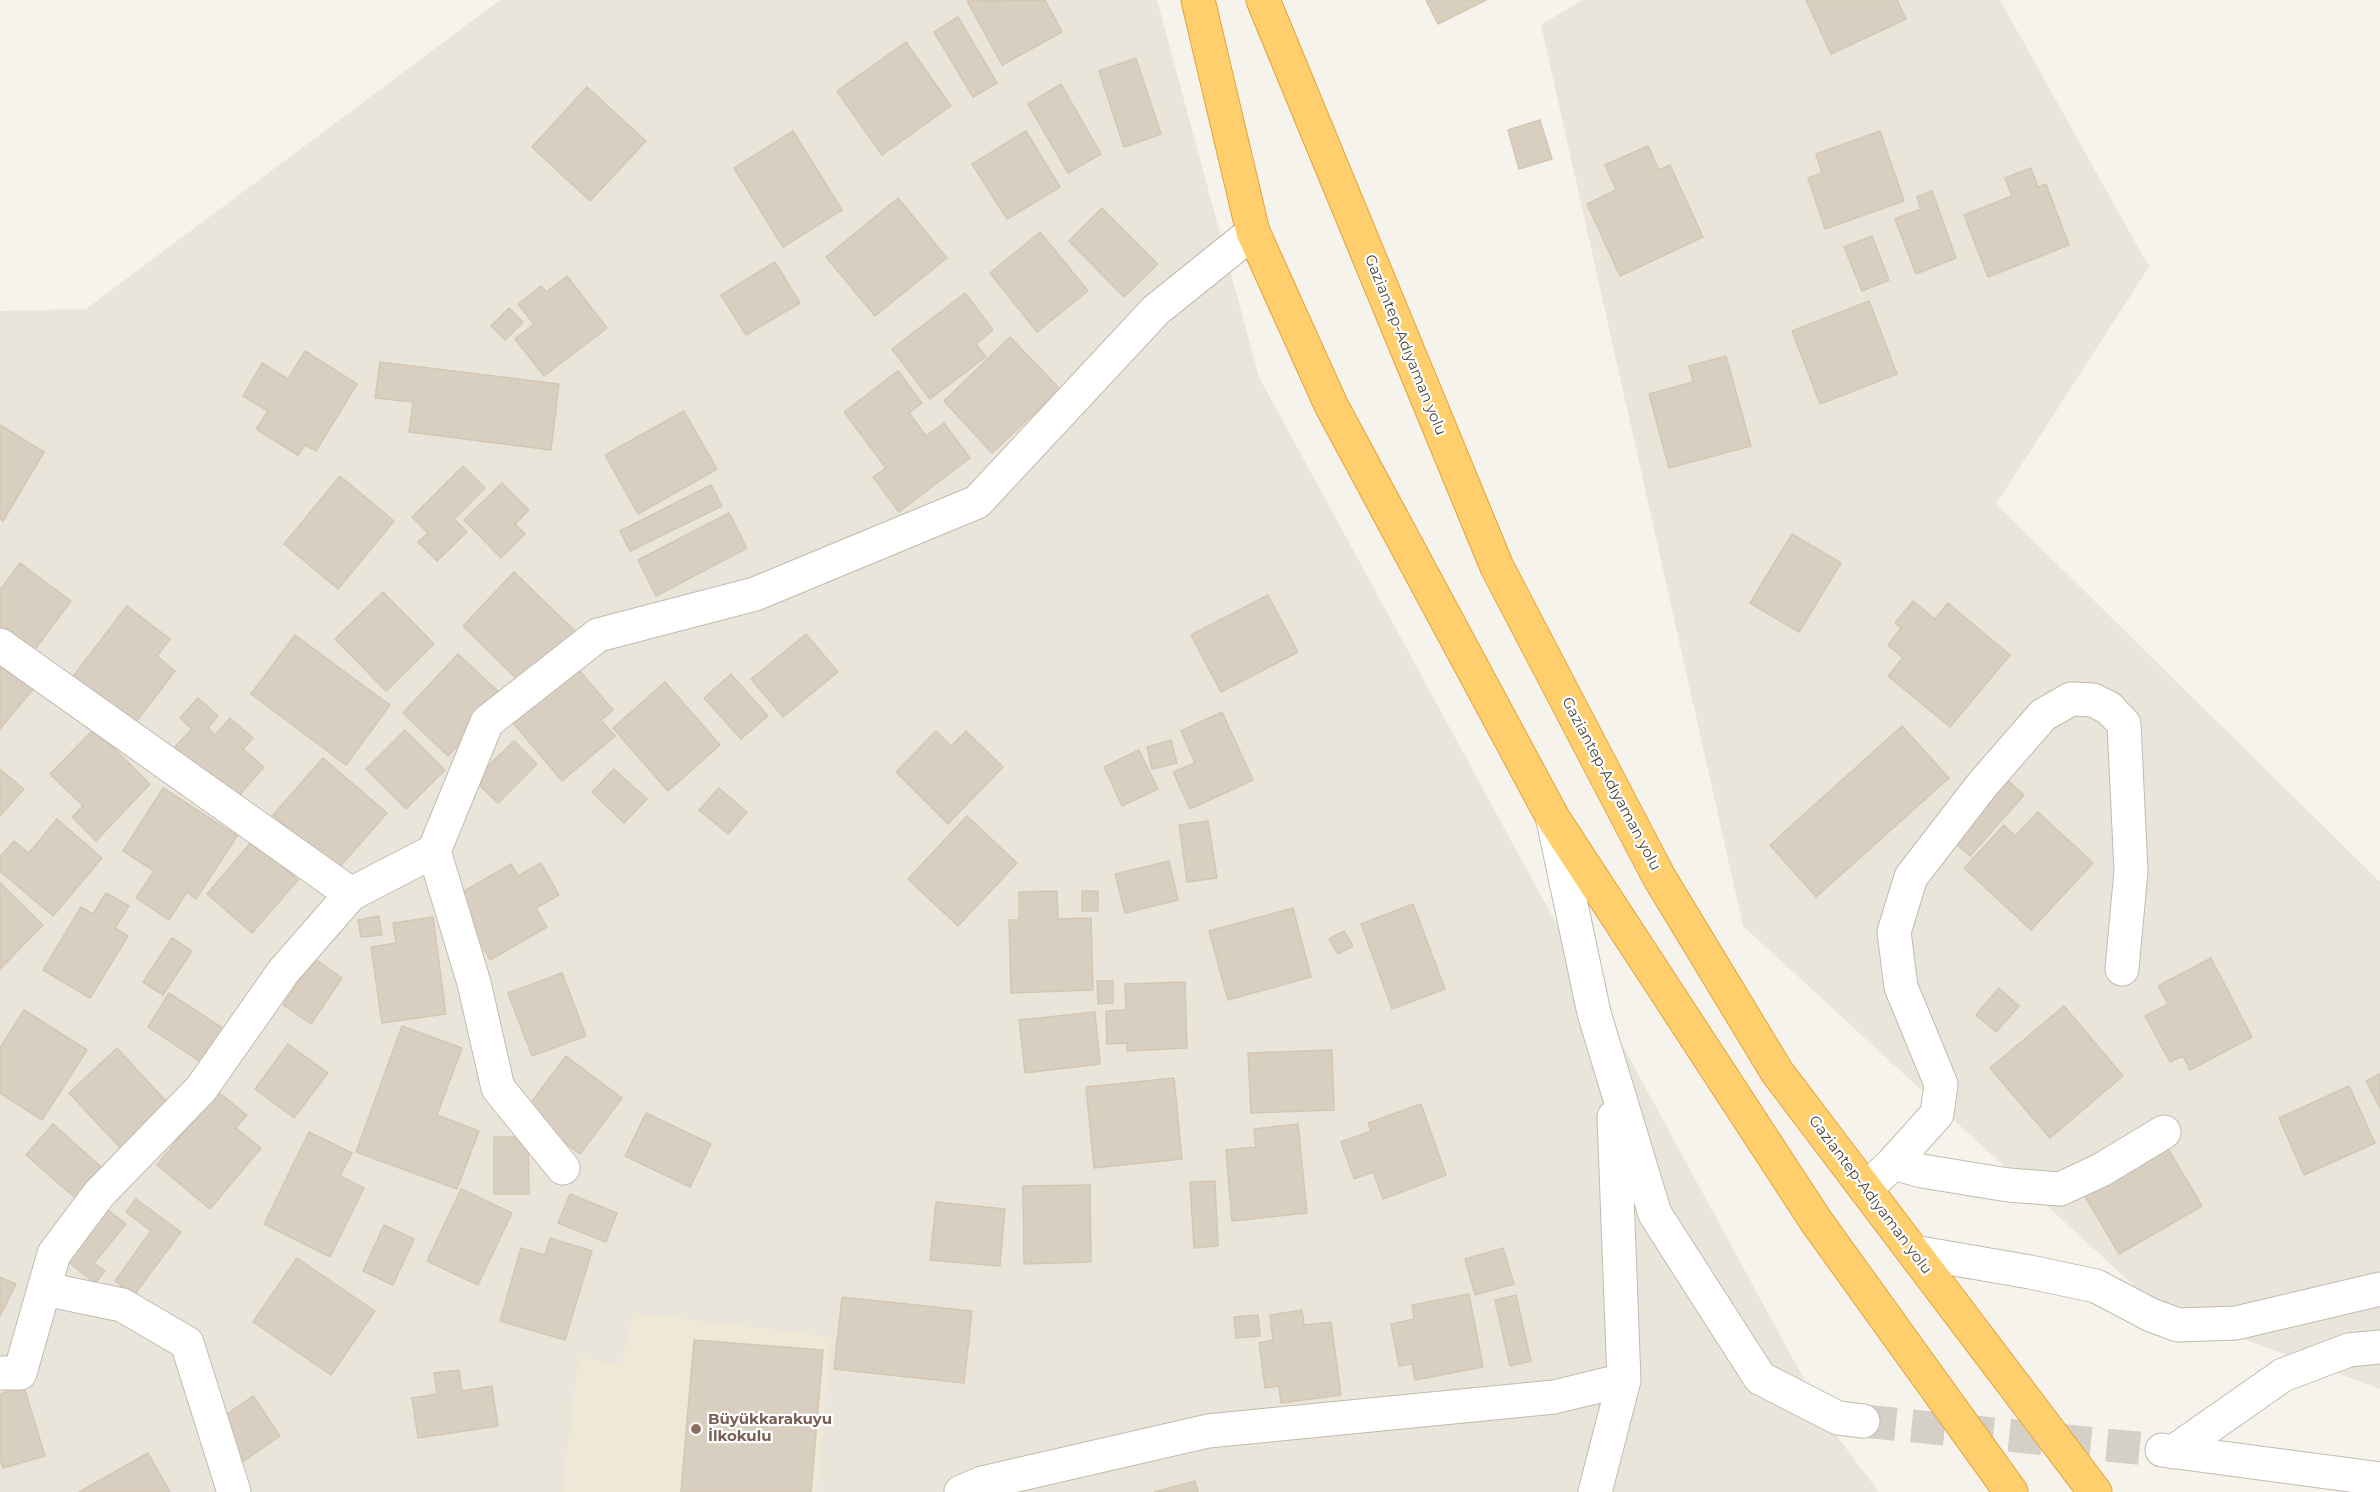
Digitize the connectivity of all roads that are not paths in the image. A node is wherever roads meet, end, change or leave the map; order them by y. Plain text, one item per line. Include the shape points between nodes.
1 (1198, 0) edge
2 (1263, 0) edge
3 (1253, 232) junction
4 (0, 645) edge
5 (1553, 818) junction
6 (434, 851) junction
7 (351, 894) junction
8 (2122, 969) dead end
9 (1612, 1068) junction
10 (2164, 1132) dead end
11 (1893, 1163) junction
12 (563, 1168) dead end
13 (1866, 1189) junction
14 (1914, 1252) junction
15 (45, 1289) junction
16 (2380, 1289) edge
17 (2380, 1347) edge
18 (0, 1373) edge
19 (1624, 1380) junction
20 (1863, 1421) tunnel mouth
21 (2380, 1479) edge
22 (234, 1492) edge
23 (961, 1492) edge
24 (1595, 1492) edge
25 (2011, 1492) edge
26 (2095, 1492) edge

1 - 3 highway
2 - 13 highway, Gaziantep-Adıyaman yolu via 1497,567 1659,877 1777,1072
3 - 5 highway via 1331,405
3 - 6 street via 1156,310 977,502 755,594 598,635 488,722
4 - 7 street
5 - 9 street via 1594,1013
5 - 25 highway via 1816,1221
6 - 7 street
6 - 12 street via 474,982 498,1088
7 - 15 street via 283,972 201,1089 99,1194 54,1254
8 - 11 street via 2131,871 2124,724 2109,708 2093,700 2071,699 2043,715 1982,785 1911,877 1894,932 1901,987 1941,1084 1937,1114
9 - 19 street
9 - 20 street via 1655,1214 1760,1378 1838,1418
10 - 11 street via 2101,1170 2060,1189 2008,1185
11 - 13 street
13 - 14 highway, Gaziantep-Adıyaman yolu
14 - 16 street via 2096,1286 2178,1325 2236,1323
14 - 26 highway, Gaziantep-Adıyaman yolu
15 - 18 street via 20,1373
15 - 22 street via 122,1305 187,1343
17 - 21 street via 2349,1350 2283,1375 2165,1451
19 - 23 street via 1554,1396 1208,1431 982,1483
19 - 24 street

